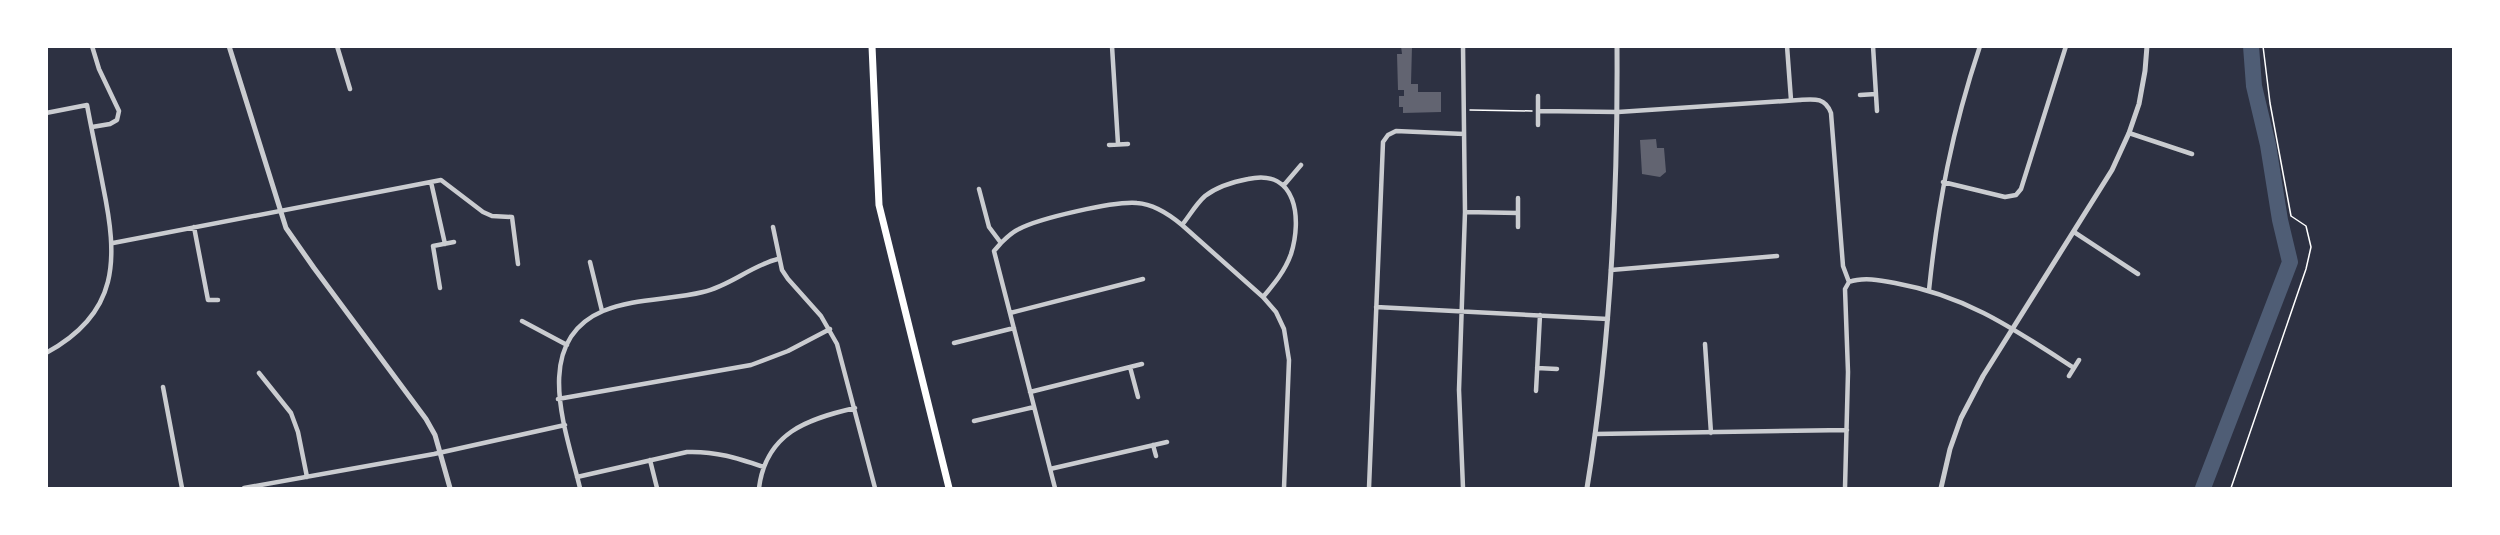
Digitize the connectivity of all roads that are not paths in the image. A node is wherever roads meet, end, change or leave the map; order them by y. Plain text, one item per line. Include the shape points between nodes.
1 (92, 46) edge
2 (229, 46) edge
3 (338, 46) edge
4 (872, 46) edge
5 (1112, 46) edge
6 (1463, 46) edge
7 (1617, 46) edge
8 (1787, 46) edge
9 (1873, 46) edge
10 (1980, 46) edge
11 (2066, 46) edge
12 (2147, 46) edge
13 (350, 89) dead end
14 (1876, 94) junction
15 (1860, 95) dead end
16 (1539, 96) dead end
17 (1791, 100) junction
18 (1538, 111) junction
19 (1877, 111) dead end
20 (1618, 112) junction
21 (46, 113) edge
22 (1538, 125) dead end
23 (92, 127) junction
24 (2130, 133) junction
25 (1464, 134) junction
26 (1118, 144) junction
27 (1128, 144) dead end
28 (1109, 145) dead end
29 (2192, 154) dead end
30 (1301, 165) dead end
31 (431, 182) junction
32 (1943, 182) junction
33 (1284, 185) junction
34 (979, 189) dead end
35 (1518, 198) dead end
36 (280, 211) junction
37 (1465, 212) junction
38 (1518, 213) junction
39 (1182, 225) junction
40 (194, 227) junction
41 (773, 227) dead end
42 (1518, 227) dead end
43 (2074, 232) junction
44 (454, 242) dead end
45 (113, 243) junction
46 (1001, 243) junction
47 (445, 244) junction
48 (1777, 256) dead end
49 (778, 259) junction
50 (590, 262) dead end
51 (518, 264) dead end
52 (1611, 270) junction
53 (2138, 274) dead end
54 (1143, 279) dead end
55 (1849, 282) junction
56 (440, 288) dead end
57 (1929, 290) junction
58 (1263, 297) junction
59 (218, 300) dead end
60 (1376, 307) junction
61 (602, 311) junction
62 (1461, 311) junction
63 (1010, 313) junction
64 (1540, 315) junction
65 (1608, 319) junction
66 (522, 321) dead end
67 (1014, 328) junction
68 (2012, 328) junction
69 (830, 329) junction
70 (954, 343) dead end
71 (1705, 344) dead end
72 (567, 345) junction
73 (46, 352) edge
74 (2079, 360) dead end
75 (1142, 364) dead end
76 (1130, 366) junction
77 (1537, 368) junction
78 (2074, 368) junction
79 (1557, 369) dead end
80 (259, 373) dead end
81 (2069, 376) dead end
82 (163, 387) dead end
83 (1536, 391) dead end
84 (1029, 392) junction
85 (1138, 397) dead end
86 (558, 399) junction
87 (1034, 407) junction
88 (855, 408) junction
89 (974, 421) dead end
90 (565, 426) junction
91 (1847, 430) junction
92 (1711, 433) junction
93 (1596, 434) junction
94 (1167, 442) dead end
95 (1153, 445) junction
96 (440, 452) junction
97 (1156, 456) dead end
98 (650, 460) junction
99 (764, 467) junction
100 (1050, 470) junction
101 (307, 477) junction
102 (577, 477) junction
103 (288, 480) junction
104 (182, 489) edge
105 (244, 489) edge
106 (290, 489) edge
107 (450, 489) edge
108 (580, 489) edge
109 (657, 489) edge
110 (759, 489) edge
111 (875, 489) edge
112 (949, 489) edge
113 (1055, 489) edge
114 (1284, 489) edge
115 (1369, 489) edge
116 (1464, 489) edge
117 (1587, 489) edge
118 (1845, 489) edge
119 (1941, 489) edge

1 - 23 street via 119,111 117,120
2 - 36 street
3 - 13 street
4 - 112 main road via 879,206
5 - 26 street
6 - 25 street
7 - 20 street
8 - 17 street
9 - 14 street
10 - 32 street
11 - 32 street via 2016,195 2005,197
12 - 24 street via 2139,104
14 - 15 street
14 - 19 street
16 - 18 street
17 - 20 street
17 - 55 street via 1818,99 1831,113 1843,266
18 - 20 street
18 - 22 street
20 - 52 street
21 - 23 street via 87,105
23 - 45 street
24 - 29 street
24 - 43 street
25 - 37 street
25 - 60 street via 1396,131 1383,142
26 - 27 street
26 - 28 street
30 - 33 street
31 - 36 street
31 - 47 street
31 - 51 street via 441,180 492,216 512,217
32 - 57 street
33 - 39 street via 1270,178 1254,177 1220,187 1205,196
33 - 58 street via 1293,198 1296,215 1291,255 1282,274
34 - 46 street via 989,227
35 - 38 street
36 - 40 street
36 - 96 street via 290,234 426,418
37 - 38 street
37 - 62 street
38 - 42 street
39 - 46 street via 1150,206 1113,204 1030,224
39 - 58 street
40 - 45 street
40 - 59 street via 208,300
41 - 49 street
43 - 53 street
43 - 68 street
44 - 47 street
45 - 73 street via 112,269 95,312 64,343
46 - 63 street via 994,251
47 - 56 street via 433,246
48 - 52 street
49 - 61 street via 704,292
49 - 69 street via 788,279
50 - 61 street
52 - 65 street
54 - 63 street
55 - 57 street via 1884,281
55 - 91 street via 1845,289
57 - 68 street via 1976,308
58 - 114 street via 1276,312 1288,345
60 - 62 street
60 - 115 street
61 - 72 street via 583,325
62 - 64 street
62 - 116 street via 1459,390
63 - 67 street
64 - 65 street
64 - 77 street
65 - 93 street
66 - 72 street
67 - 70 street
67 - 84 street
68 - 78 street
68 - 119 street via 1962,418
69 - 86 street via 751,365
69 - 88 street
71 - 92 street
72 - 86 street via 559,366
74 - 78 street
75 - 76 street
76 - 84 street
76 - 85 street
77 - 79 street
77 - 83 street
78 - 81 street
80 - 101 street via 291,413
82 - 104 street
84 - 87 street
86 - 90 street
87 - 89 street
87 - 100 street
88 - 99 street via 803,423 787,434
88 - 111 street
90 - 96 street
90 - 102 street
91 - 92 street
91 - 118 street
92 - 93 street
93 - 117 street
94 - 95 street
95 - 97 street
95 - 100 street
96 - 101 street
96 - 107 street
98 - 99 street via 706,451
98 - 102 street
98 - 109 street
99 - 110 street
100 - 113 street
101 - 103 street
102 - 108 street
103 - 105 street
103 - 106 street

